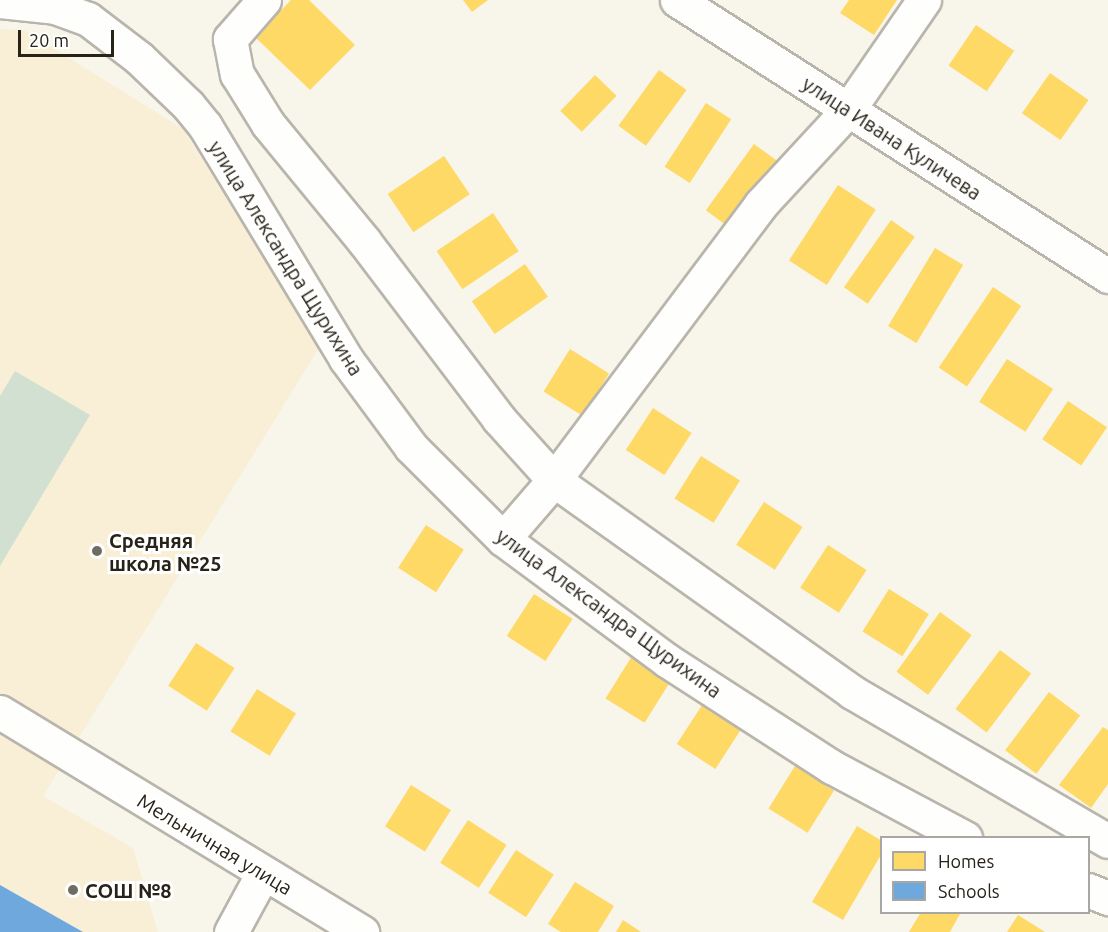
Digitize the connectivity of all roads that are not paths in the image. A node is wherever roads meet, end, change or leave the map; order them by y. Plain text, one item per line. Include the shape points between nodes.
1 (264, 0) edge
2 (677, 0) edge
3 (924, 0) edge
4 (0, 1) edge
5 (848, 110) junction
6 (1108, 276) edge
7 (554, 480) junction
8 (502, 539) junction
9 (0, 712) edge
10 (963, 836) edge
11 (1108, 841) edge
12 (262, 875) junction
13 (1090, 890) edge
14 (1108, 898) edge
15 (231, 932) edge
16 (362, 932) edge

1 - 7 street via 230,39 237,74 268,124 364,241 499,419
2 - 5 street, улица Ивана Куличева
3 - 5 street
4 - 8 street, улица Александра Щурихина via 55,7 88,19 139,58 188,105 205,126 346,359 411,447
5 - 6 street, улица Ивана Куличева
5 - 7 street via 761,204
7 - 8 street
7 - 11 street via 852,692
8 - 10 street, улица Александра Щурихина via 668,662 823,761
9 - 12 street, Мельничная улица
12 - 15 street
12 - 16 street, Мельничная улица
13 - 14 street

